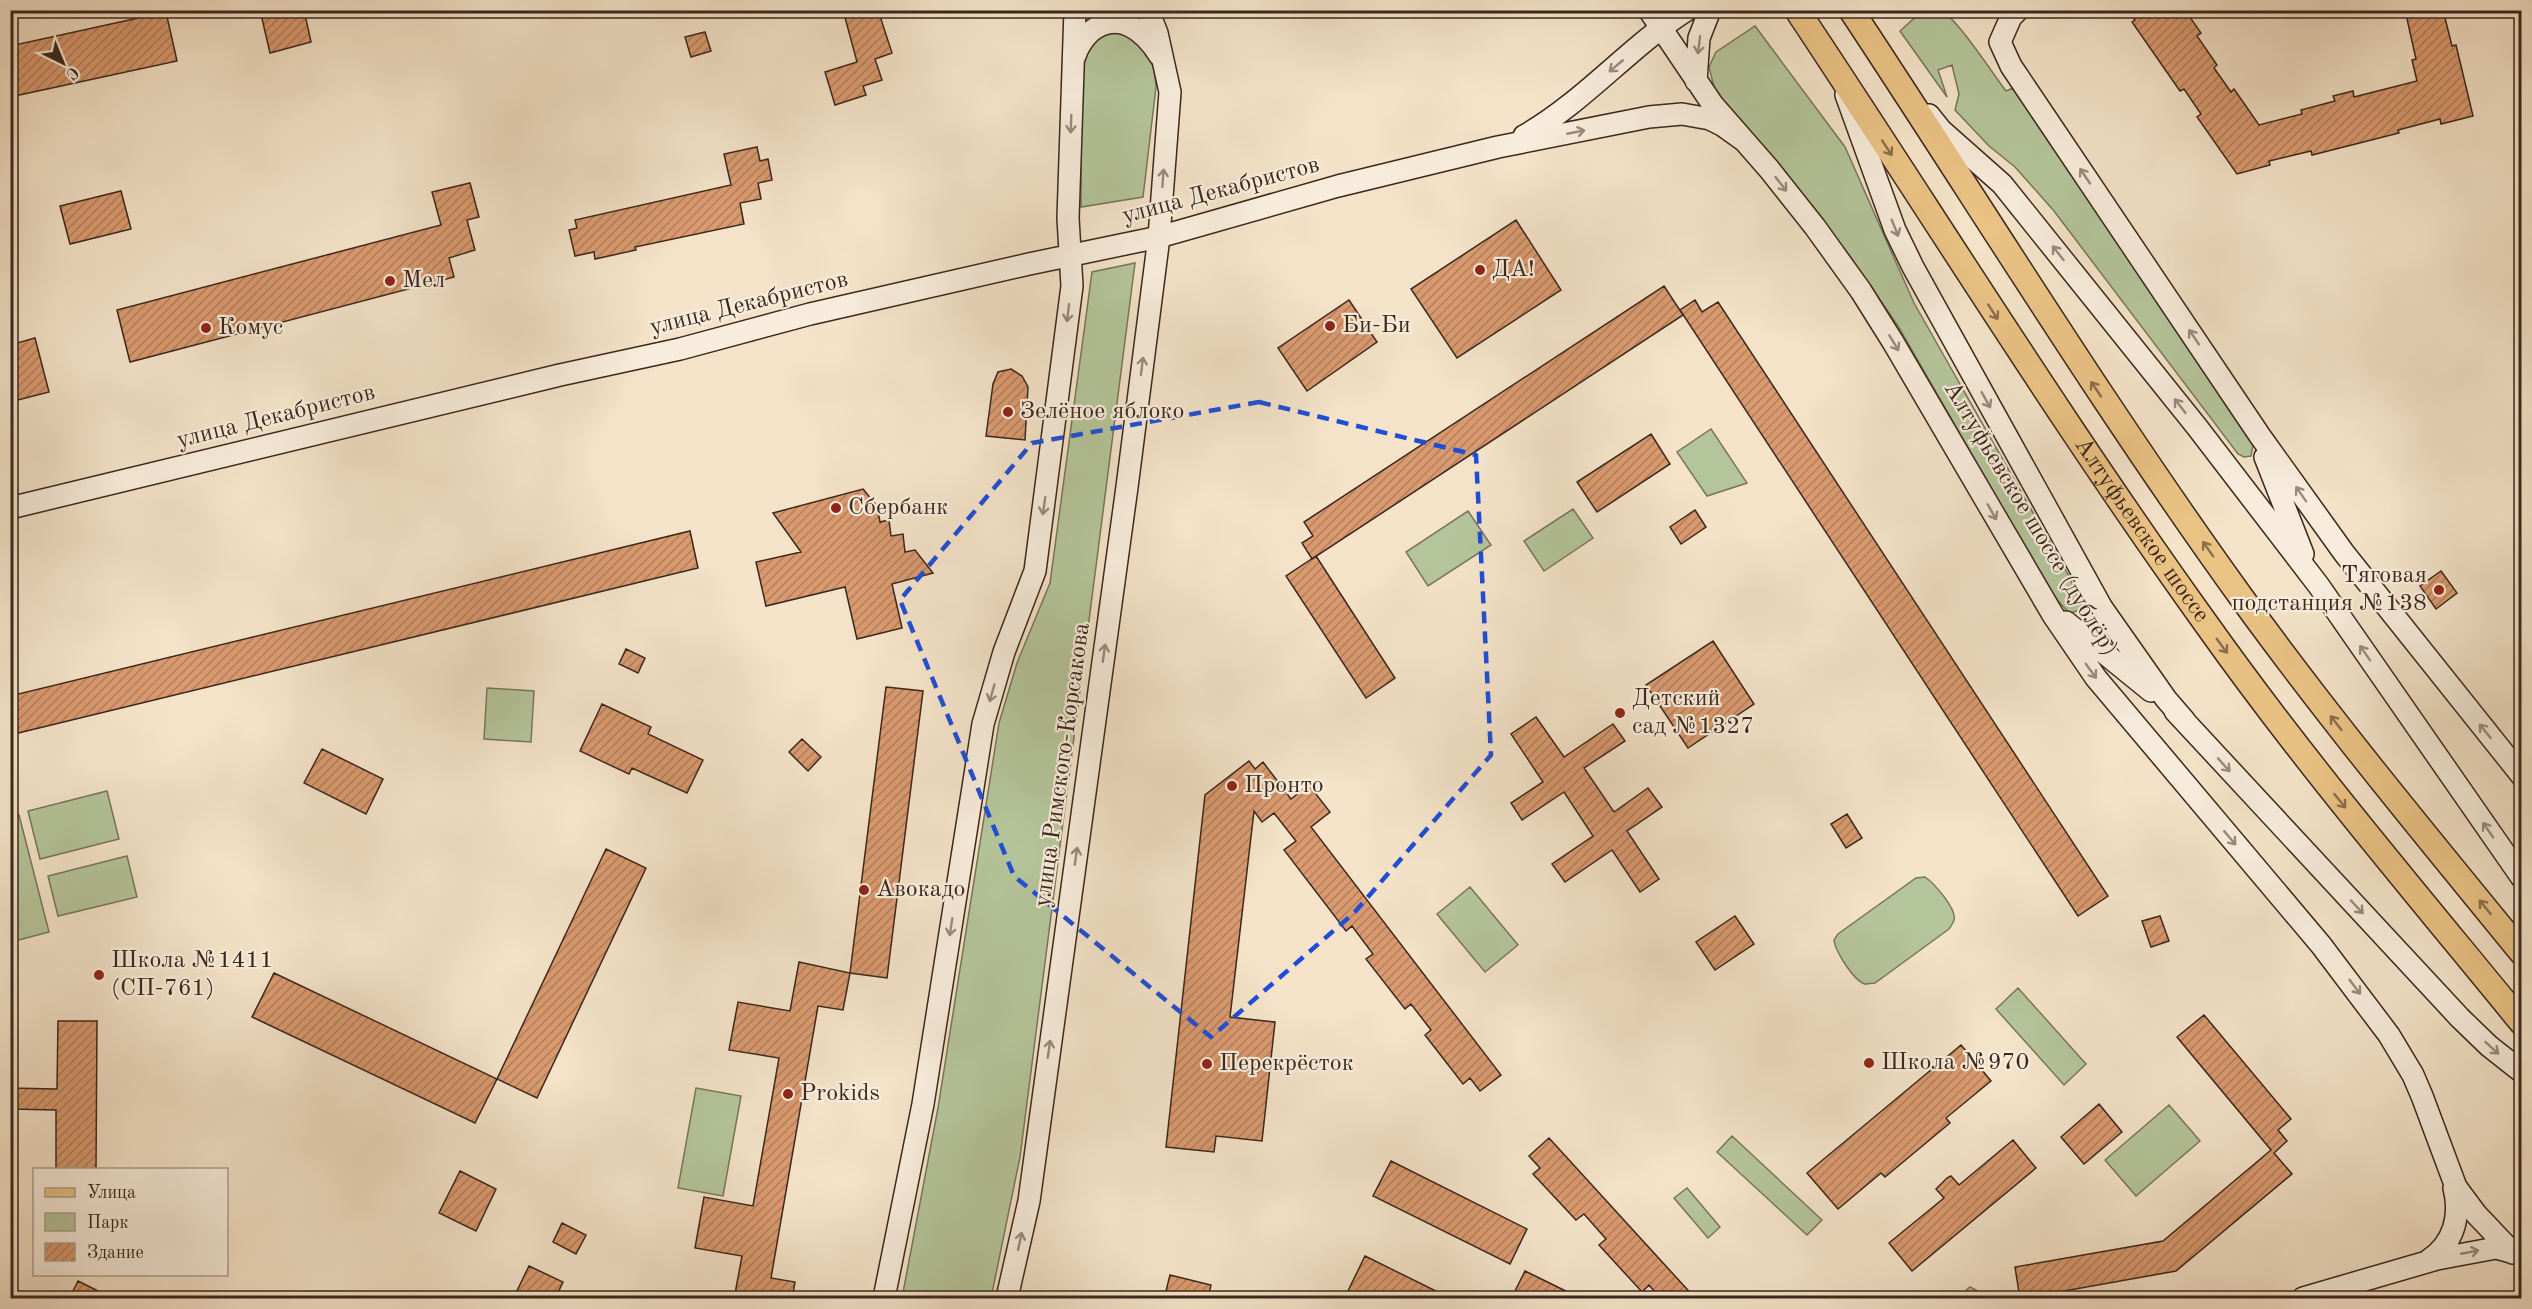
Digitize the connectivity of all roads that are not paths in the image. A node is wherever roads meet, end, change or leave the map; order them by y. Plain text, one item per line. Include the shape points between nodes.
1 (1075, 10) edge
2 (1148, 10) edge
3 (1687, 10) edge
4 (1710, 10) edge
5 (1797, 10) edge
6 (1851, 10) edge
7 (2018, 10) edge
8 (1655, 19) edge
9 (1884, 63) junction
10 (1073, 66) junction
11 (1166, 67) junction
12 (1839, 74) junction
13 (1696, 81) junction
14 (1743, 140) junction
15 (1498, 147) junction
16 (1159, 237) junction
17 (1070, 255) junction
18 (2238, 403) junction
19 (2215, 452) junction
20 (10, 508) edge
21 (2286, 512) junction
22 (2360, 575) junction
23 (2089, 586) junction
24 (2319, 586) junction
25 (2036, 587) junction
26 (2118, 665) junction
27 (2185, 721) junction
28 (2152, 745) junction
29 (2522, 776) edge
30 (2522, 878) edge
31 (2522, 953) edge
32 (2522, 1023) edge
33 (2522, 1072) edge
34 (2451, 1177) junction
35 (2517, 1256) edge
36 (2426, 1262) junction
37 (884, 1299) edge
38 (1007, 1299) edge
39 (2303, 1299) edge

1 - 10 main road
2 - 11 main road, улица Римского-Корсакова
3 - 8 main road, улица Декабристов
4 -> 13 main road via 1699,38
5 - 12 main road, Алтуфьевское шоссе
6 - 9 main road, Алтуфьевское шоссе
18 -> 7 main road via 2011,66 2000,42
8 - 13 main road, Алтуфьевское шоссе (дублёр)
8 -> 15 main road, улица Декабристов via 1548,122
19 -> 9 main road via 2002,184 1941,130
31 -> 9 main road, Алтуфьевское шоссе via 2362,757 2242,599 2100,394
10 - 11 main road via 1078,47 1087,35 1100,24 1113,21 1140,32
10 -> 17 main road
16 -> 11 main road, улица Римского-Корсакова via 1170,92
12 -> 23 main road via 1905,251
12 -> 32 main road, Алтуфьевское шоссе via 2069,428 2206,625 2334,793
13 - 14 main road, Алтуфьевское шоссе (дублёр)
15 -> 14 main road, улица Декабристов via 1682,114 1710,119
14 -> 25 main road, Алтуфьевское шоссе (дублёр) via 1815,227 1861,291
15 - 16 main road, улица Декабристов via 1338,186
16 - 17 main road, улица Декабристов
38 -> 16 main road, улица Римского-Корсакова via 1029,1201
17 - 20 main road, улица Декабристов
17 -> 37 main road via 1072,286 1035,571 1004,652 983,724 923,1104
18 - 21 main road via 2263,451
22 -> 18 main road
19 - 21 main road
19 - 24 main road
21 - 22 main road
21 - 24 main road
29 -> 22 main road
23 - 26 main road
23 - 27 main road via 2122,640
30 -> 24 main road
25 - 26 main road via 2063,619
25 -> 28 main road, Алтуфьевское шоссе (дублёр) via 2084,662
26 - 27 main road
26 - 28 main road via 2138,722
27 -> 33 main road via 2460,1018
28 -> 34 main road, Алтуфьевское шоссе (дублёр) via 2321,945 2389,1035 2413,1075
34 - 35 main road, Алтуфьевское шоссе (дублёр) via 2465,1201
34 - 36 main road via 2458,1209 2453,1232 2441,1251
36 -> 35 main road via 2496,1248
36 - 39 main road

